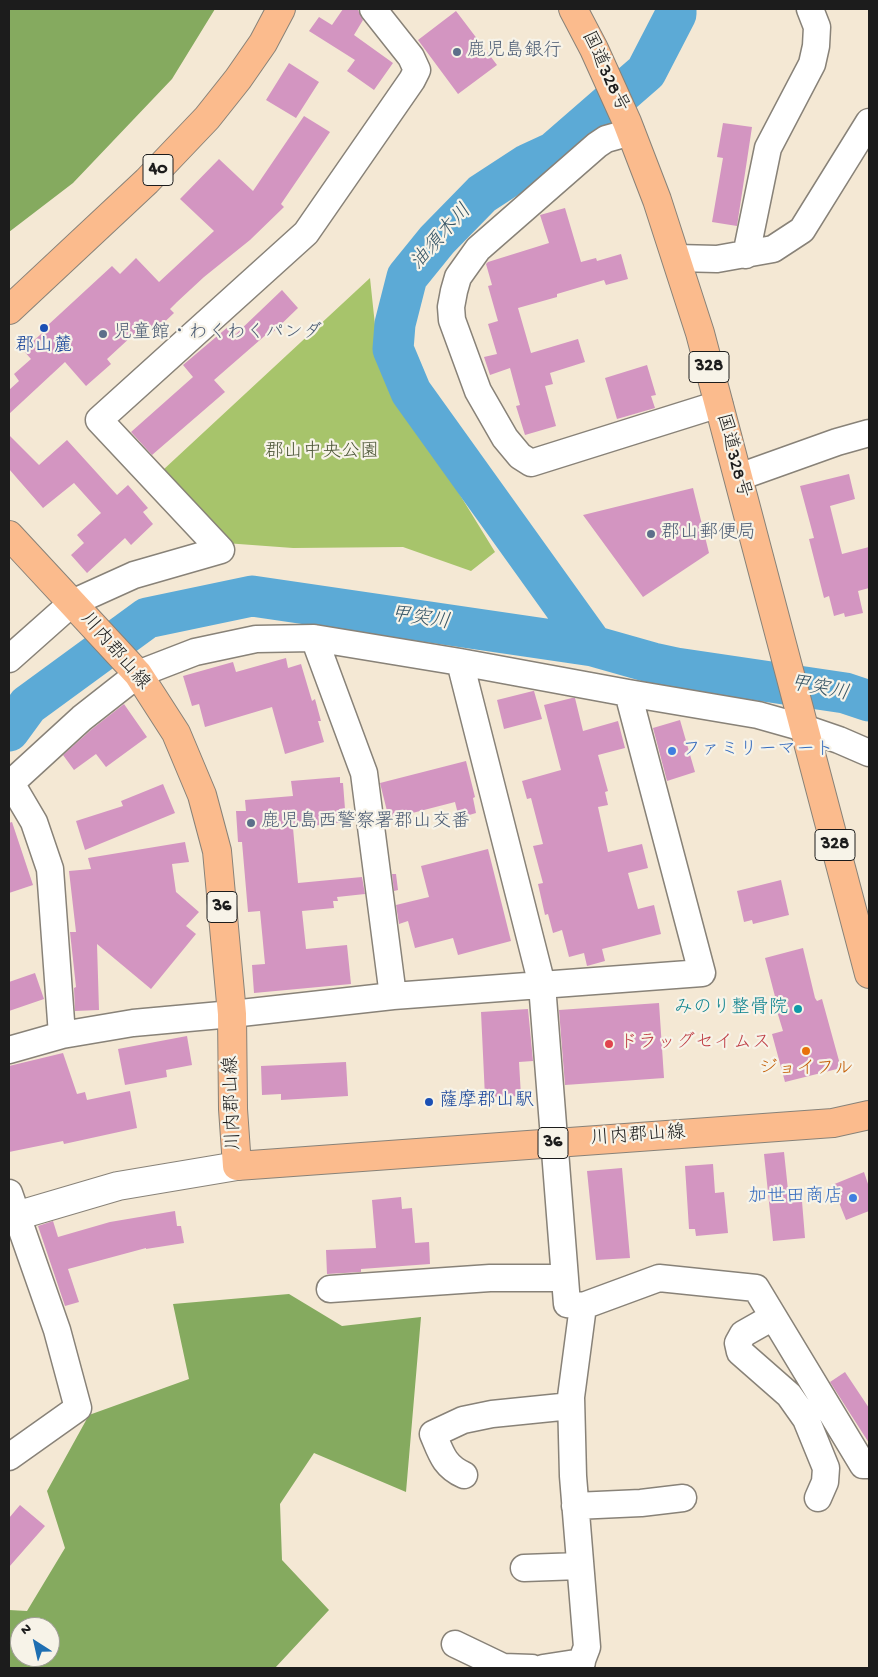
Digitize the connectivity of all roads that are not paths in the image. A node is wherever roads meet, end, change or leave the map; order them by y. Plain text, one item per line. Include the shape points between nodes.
1 (281, 9) edge
2 (373, 9) edge
3 (573, 9) edge
4 (810, 9) edge
5 (869, 122) edge
6 (629, 127) junction
7 (746, 255) junction
8 (676, 258) junction
9 (9, 310) edge
10 (719, 404) junction
11 (869, 433) edge
12 (739, 477) junction
13 (9, 535) edge
14 (77, 608) junction
15 (314, 638) junction
16 (9, 659) edge
17 (460, 662) junction
18 (135, 671) junction
19 (628, 693) junction
20 (802, 722) junction
21 (869, 753) edge
22 (10, 784) edge
23 (869, 974) edge
24 (542, 985) junction
25 (393, 996) junction
26 (232, 1014) junction
27 (62, 1035) junction
28 (9, 1050) edge
29 (869, 1115) edge
30 (554, 1143) junction
31 (237, 1166) junction
32 (11, 1209) edge
33 (565, 1278) junction
34 (330, 1289) dead end
35 (583, 1306) junction
36 (773, 1317) junction
37 (571, 1406) junction
38 (9, 1457) edge
39 (869, 1465) edge
40 (464, 1475) dead end
41 (683, 1498) dead end
42 (818, 1498) dead end
43 (575, 1506) junction
44 (580, 1566) junction
45 (524, 1568) dead end
46 (455, 1644) dead end
47 (580, 1665) edge
48 (532, 1668) edge
49 (543, 1668) edge

1 - 9 main road, 40 via 263,43 207,118 147,181
2 - 14 street via 411,57 417,70 412,80 306,232 99,420 221,550 134,575
3 - 6 main road, 国道328号 / 328
4 - 7 street via 817,27 812,64 768,148
5 - 7 street via 802,230 774,249
6 - 8 main road, 国道328号 / 328 via 658,200
6 - 10 street via 597,145 478,249 458,277 451,307 452,320 478,391 505,438 520,456 531,463
7 - 8 street via 717,259
8 - 10 main road, 国道328号 / 328
10 - 12 main road, 国道328号 / 328
11 - 12 street
12 - 20 main road, 国道328号 / 328
13 - 14 main road, 川内郡山線 / 36
14 - 16 street
14 - 18 main road, 川内郡山線 / 36
15 - 17 street
15 - 18 street via 256,639 195,652
15 - 25 street via 364,773
17 - 19 street
17 - 24 street
18 - 22 street
18 - 26 main road, 川内郡山線 / 36 via 176,733 202,795 217,851
19 - 20 street
19 - 24 street via 702,973
20 - 21 street
20 - 23 main road, 国道328号 / 328
22 - 27 street via 34,822 50,869
24 - 25 street
24 - 30 street
25 - 26 street
26 - 27 street via 133,1023
26 - 31 main road, 川内郡山線 / 36
27 - 28 street
29 - 30 main road, 川内郡山線 / 36 via 833,1123
30 - 31 main road, 川内郡山線 / 36
30 - 33 street
31 - 32 street via 118,1186
32 - 38 street via 57,1330 78,1408
33 - 34 street via 490,1278
33 - 35 street via 567,1304
35 - 36 street via 660,1278 756,1288
35 - 37 street
36 - 39 street via 863,1465
36 - 42 street via 743,1334 738,1343 740,1352 789,1395 806,1419 826,1468 825,1482
37 - 40 street via 492,1414 463,1420 433,1434 442,1457 453,1470
37 - 43 street
41 - 43 street
43 - 44 street
44 - 45 street
44 - 47 street via 587,1647
46 - 48 street via 503,1667
47 - 49 street

